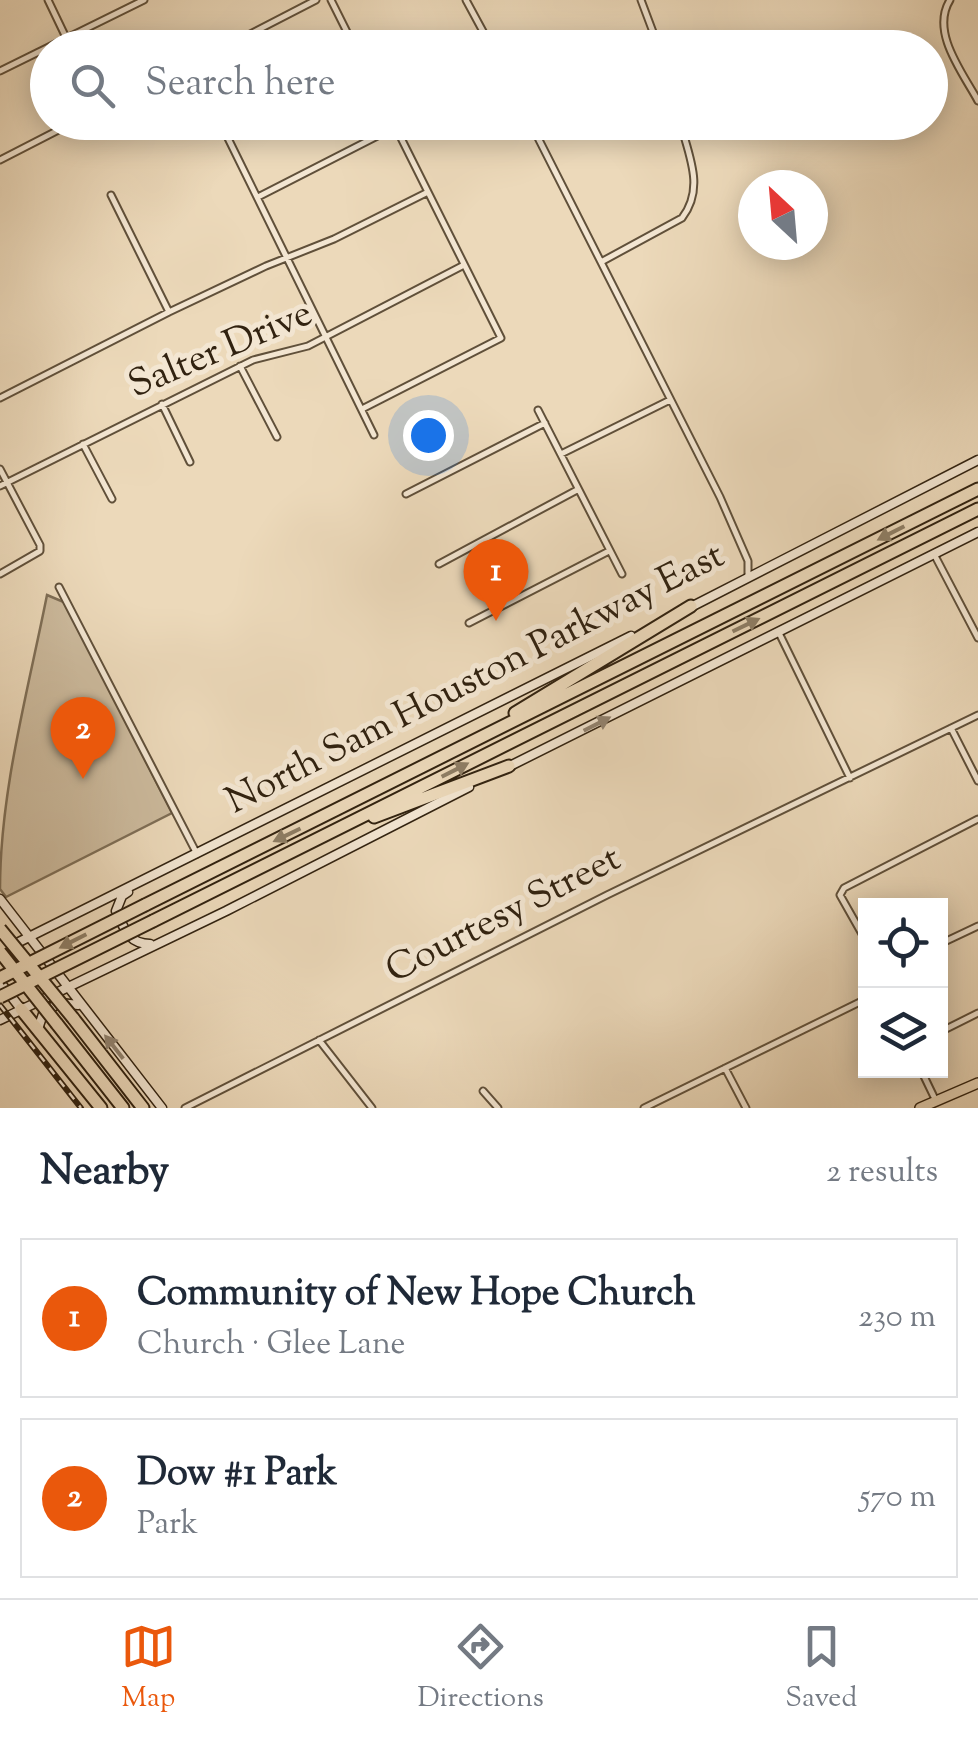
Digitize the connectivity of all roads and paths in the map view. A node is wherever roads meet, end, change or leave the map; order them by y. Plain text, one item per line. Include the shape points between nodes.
1 (48, 0) edge
2 (144, 0) edge
3 (316, 0) edge
4 (331, 0) edge
5 (466, 0) edge
6 (641, 0) edge
7 (936, 0) edge
8 (948, 3) edge
9 (63, 30) edge
10 (81, 30) edge
11 (257, 30) edge
12 (346, 30) edge
13 (482, 30) edge
14 (652, 30) edge
15 (945, 30) edge
16 (948, 41) edge
17 (30, 56) edge
18 (0, 71) edge
19 (978, 102) edge
20 (39, 140) edge
21 (229, 140) edge
22 (366, 140) edge
23 (402, 140) edge
24 (539, 140) edge
25 (685, 140) edge
26 (0, 160) edge
27 (428, 192) junction
28 (111, 195) dead end
29 (258, 197) junction
30 (288, 258) junction
31 (601, 262) junction
32 (464, 266) junction
33 (169, 312) junction
34 (324, 337) junction
35 (240, 366) junction
36 (0, 398) edge
37 (670, 400) junction
38 (162, 404) junction
39 (362, 408) junction
40 (538, 410) dead end
41 (545, 423) junction
42 (374, 435) dead end
43 (277, 437) dead end
44 (83, 444) junction
45 (561, 454) junction
46 (978, 460) edge
47 (190, 462) dead end
48 (0, 469) edge
49 (4, 484) edge
50 (578, 489) junction
51 (978, 489) edge
52 (406, 494) dead end
53 (112, 499) dead end
54 (978, 509) edge
55 (978, 532) edge
56 (610, 550) junction
57 (934, 554) junction
58 (439, 564) dead end
59 (0, 574) edge
60 (622, 574) dead end
61 (748, 578) junction
62 (59, 587) dead end
63 (691, 606) junction
64 (469, 623) dead end
65 (779, 632) junction
66 (978, 638) edge
67 (978, 715) edge
68 (952, 728) junction
69 (509, 766) junction
70 (850, 778) junction
71 (978, 782) edge
72 (331, 813) junction
73 (978, 819) edge
74 (337, 829) junction
75 (197, 854) junction
76 (140, 883) junction
77 (0, 899) edge
78 (14, 918) junction
79 (978, 926) edge
80 (858, 927) edge
81 (0, 929) edge
82 (29, 937) junction
83 (0, 938) edge
84 (948, 940) edge
85 (159, 942) junction
86 (0, 952) edge
87 (0, 980) edge
88 (67, 986) junction
89 (0, 997) edge
90 (858, 1002) edge
91 (83, 1007) junction
92 (22, 1009) junction
93 (978, 1012) edge
94 (0, 1020) edge
95 (948, 1028) edge
96 (38, 1030) junction
97 (319, 1040) junction
98 (726, 1068) junction
99 (925, 1078) edge
100 (978, 1083) edge
101 (484, 1091) dead end
102 (936, 1100) junction
103 (101, 1108) edge
104 (123, 1108) edge
105 (143, 1108) edge
106 (162, 1108) edge
107 (184, 1108) edge
108 (372, 1108) edge
109 (498, 1108) edge
110 (644, 1108) edge
111 (746, 1108) edge
112 (920, 1108) edge

1 - 9 street
2 - 10 street
3 - 11 street
4 - 12 street
5 - 13 street
6 - 14 street
7 - 8 street
8 - 15 street
16 - 19 street
17 - 18 street
20 - 26 street
21 - 29 street
22 - 29 street
23 - 27 street
24 - 31 street
25 - 31 street via 696,190 691,206 682,218
27 - 30 street
27 - 32 street
28 - 33 street
29 - 30 street
30 - 33 street
30 - 34 street
31 - 37 street
32 - 34 street, Salter Drive
32 - 39 street via 501,338
33 - 36 street
34 - 35 street, Salter Drive
34 - 39 street
35 - 38 street, Salter Drive
35 - 43 street
37 - 45 street
37 - 61 street via 720,497 748,561
38 - 44 street, Salter Drive
38 - 47 street
39 - 42 street
40 - 41 street
41 - 45 street
41 - 52 street
44 - 49 street, Salter Drive
44 - 53 street
45 - 50 street
46 - 61 main road, North Sam Houston Parkway East
48 - 49 street
49 - 59 street via 40,551
50 - 56 street
50 - 58 street
51 -> 72 highway, North Sam Houston Parkway East
74 -> 54 highway, North Sam Houston Parkway East
55 - 57 main road
56 - 60 street
56 - 64 street
57 - 65 main road
57 - 66 street
61 - 63 main road, North Sam Houston Parkway East
62 - 75 street
63 - 72 highway via 522,709
63 - 75 main road, North Sam Houston Parkway East
69 -> 65 main road
65 - 70 street
67 - 68 street, Courtesy Street
68 - 70 street, Courtesy Street
68 - 71 street
69 - 74 highway
69 - 85 main road
70 - 97 street, Courtesy Street
72 -> 87 highway, North Sam Houston Parkway East, bridge
73 - 80 street via 858,880 840,896
74 - 89 highway, North Sam Houston Parkway East, bridge
75 - 76 main road, North Sam Houston Parkway East
76 - 82 main road, North Sam Houston Parkway East
76 - 85 main road via 122,896 116,911 129,938
77 - 78 main road
78 - 82 main road
78 - 83 main road
79 - 84 street
81 - 105 highway, bridge
82 - 86 main road, North Sam Houston Parkway East
82 - 88 main road
85 - 88 main road
86 - 104 highway, bridge
87 - 92 main road
88 - 91 main road
88 - 92 main road
90 - 98 street
91 - 96 main road via 61,1003 44,1012
106 -> 91 main road
92 - 94 main road
92 - 96 highway
93 - 95 street
96 - 103 highway
97 - 107 street, Courtesy Street
97 - 108 street
98 - 110 street
98 - 111 street
99 - 102 street
100 - 102 main road
101 - 109 street
102 - 112 main road

